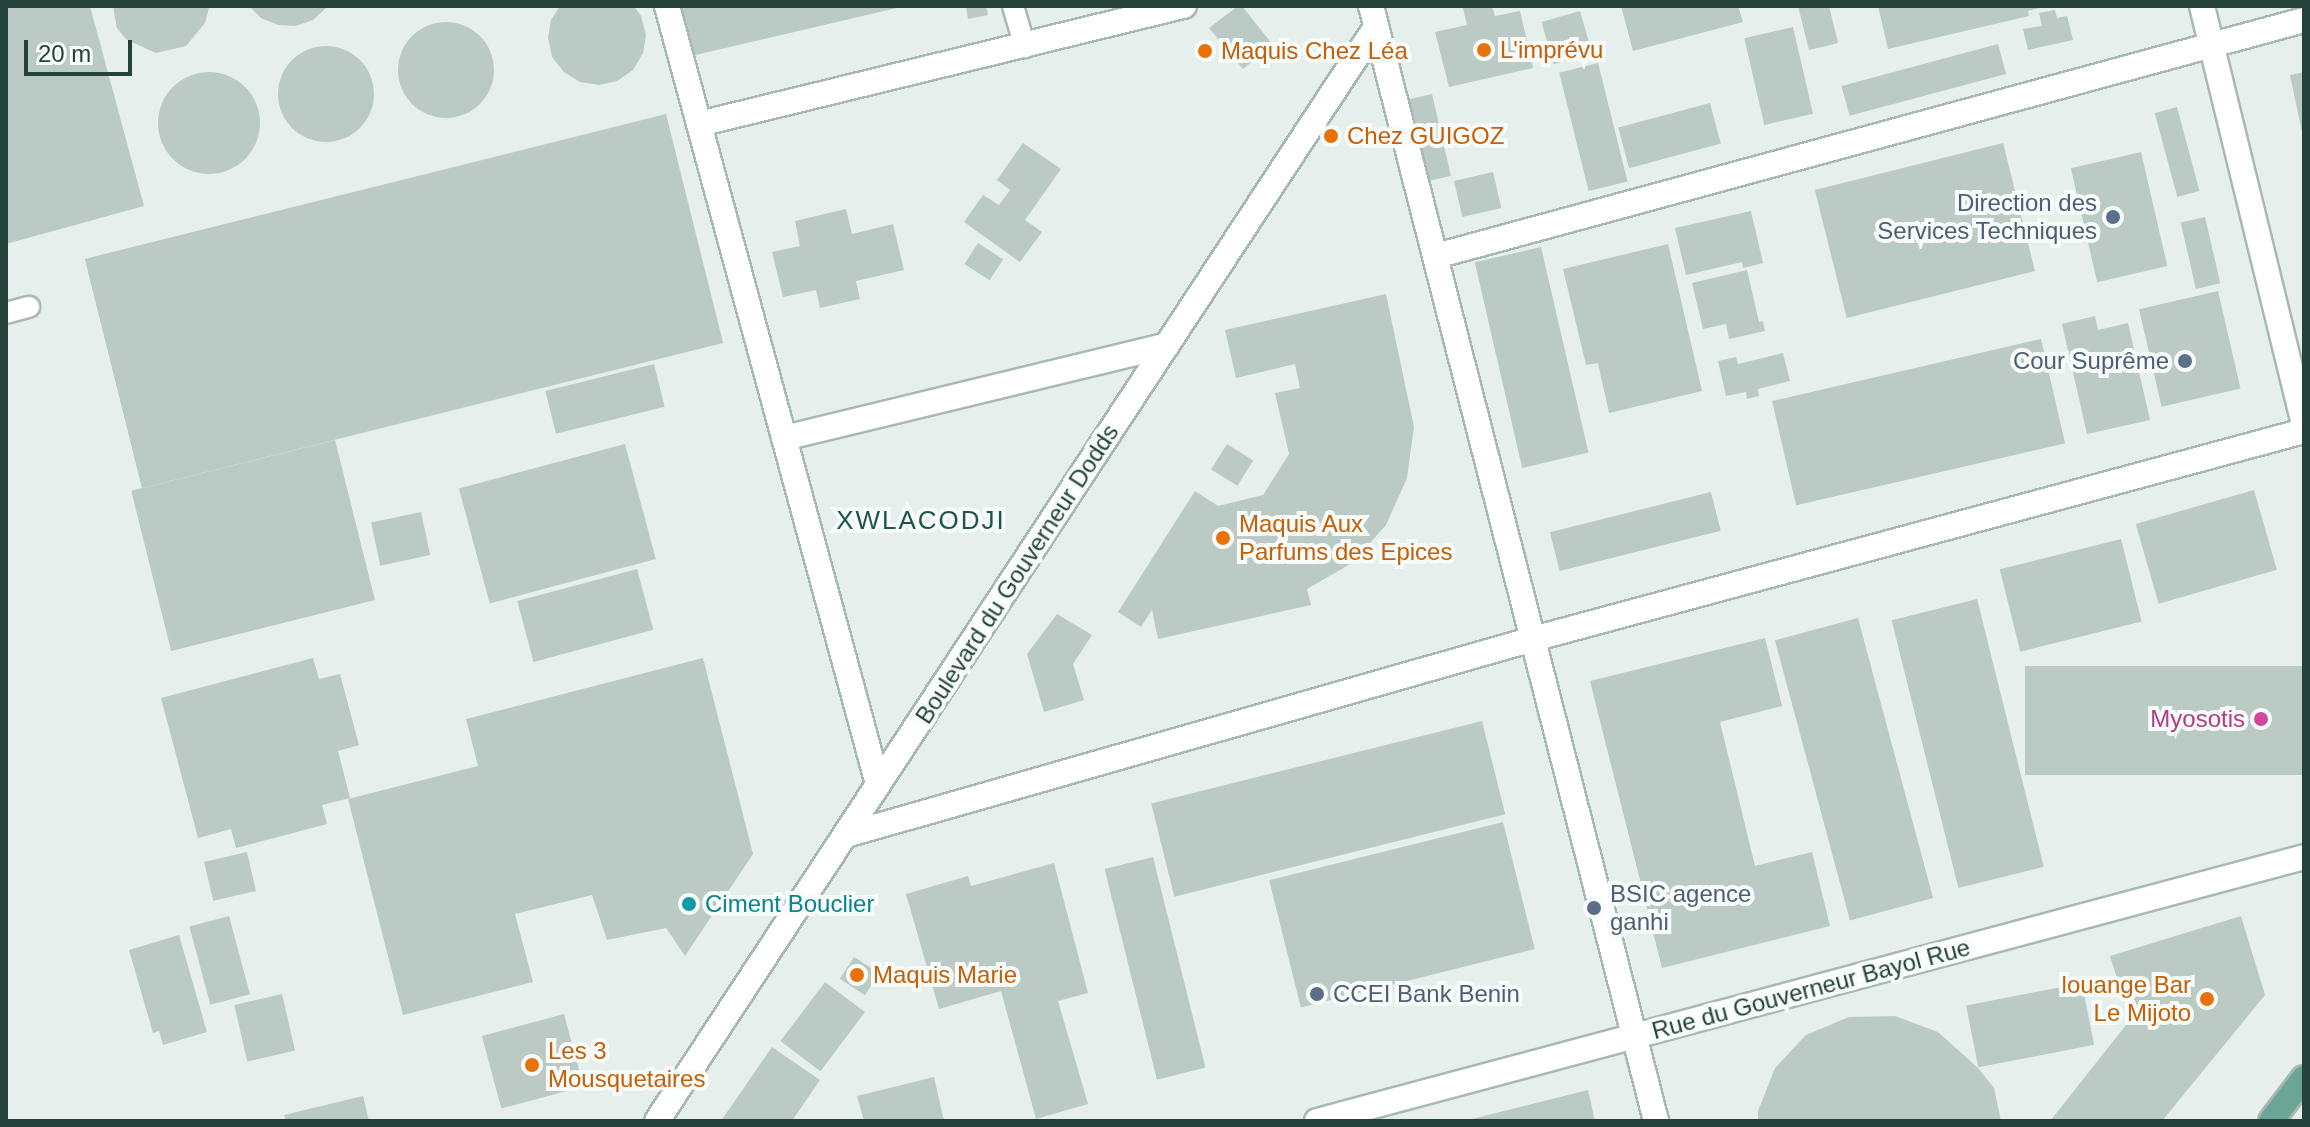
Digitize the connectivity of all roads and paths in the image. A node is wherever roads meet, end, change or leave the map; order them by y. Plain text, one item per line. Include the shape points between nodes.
1 (667, 6) edge
2 (1013, 6) edge
3 (1184, 6) edge
4 (2202, 6) edge
5 (1374, 17) edge
6 (2304, 20) edge
7 (2211, 45) junction
8 (1025, 47) junction
9 (699, 124) junction
10 (1436, 256) junction
11 (29, 307) dead end
12 (6, 313) edge
13 (1167, 345) junction
14 (2304, 424) edge
15 (2304, 431) edge
16 (784, 438) junction
17 (1533, 639) junction
18 (878, 784) junction
19 (846, 835) junction
20 (2304, 857) edge
21 (1634, 1036) junction
22 (2304, 1078) edge
23 (657, 1121) edge
24 (1317, 1121) edge
25 (1656, 1121) edge
26 (2271, 1121) edge

1 - 9 street
2 - 8 lane
3 - 8 street
4 - 7 street
5 - 10 street
5 - 13 street, Boulevard du Gouverneur Dodds
6 - 7 street
7 - 10 street
7 - 14 street
8 - 9 street
9 - 16 street
10 - 17 street
11 - 12 lane
13 - 16 street
13 - 18 street, Boulevard du Gouverneur Dodds
15 - 17 street
16 - 18 street
17 - 19 street
17 - 21 street
18 - 19 street, Boulevard du Gouverneur Dodds
19 - 23 street, Boulevard du Gouverneur Dodds
20 - 21 street, Rue du Gouverneur Bayol Rue
21 - 24 street, Rue du Gouverneur Bayol Rue
21 - 25 street
22 - 26 main road

